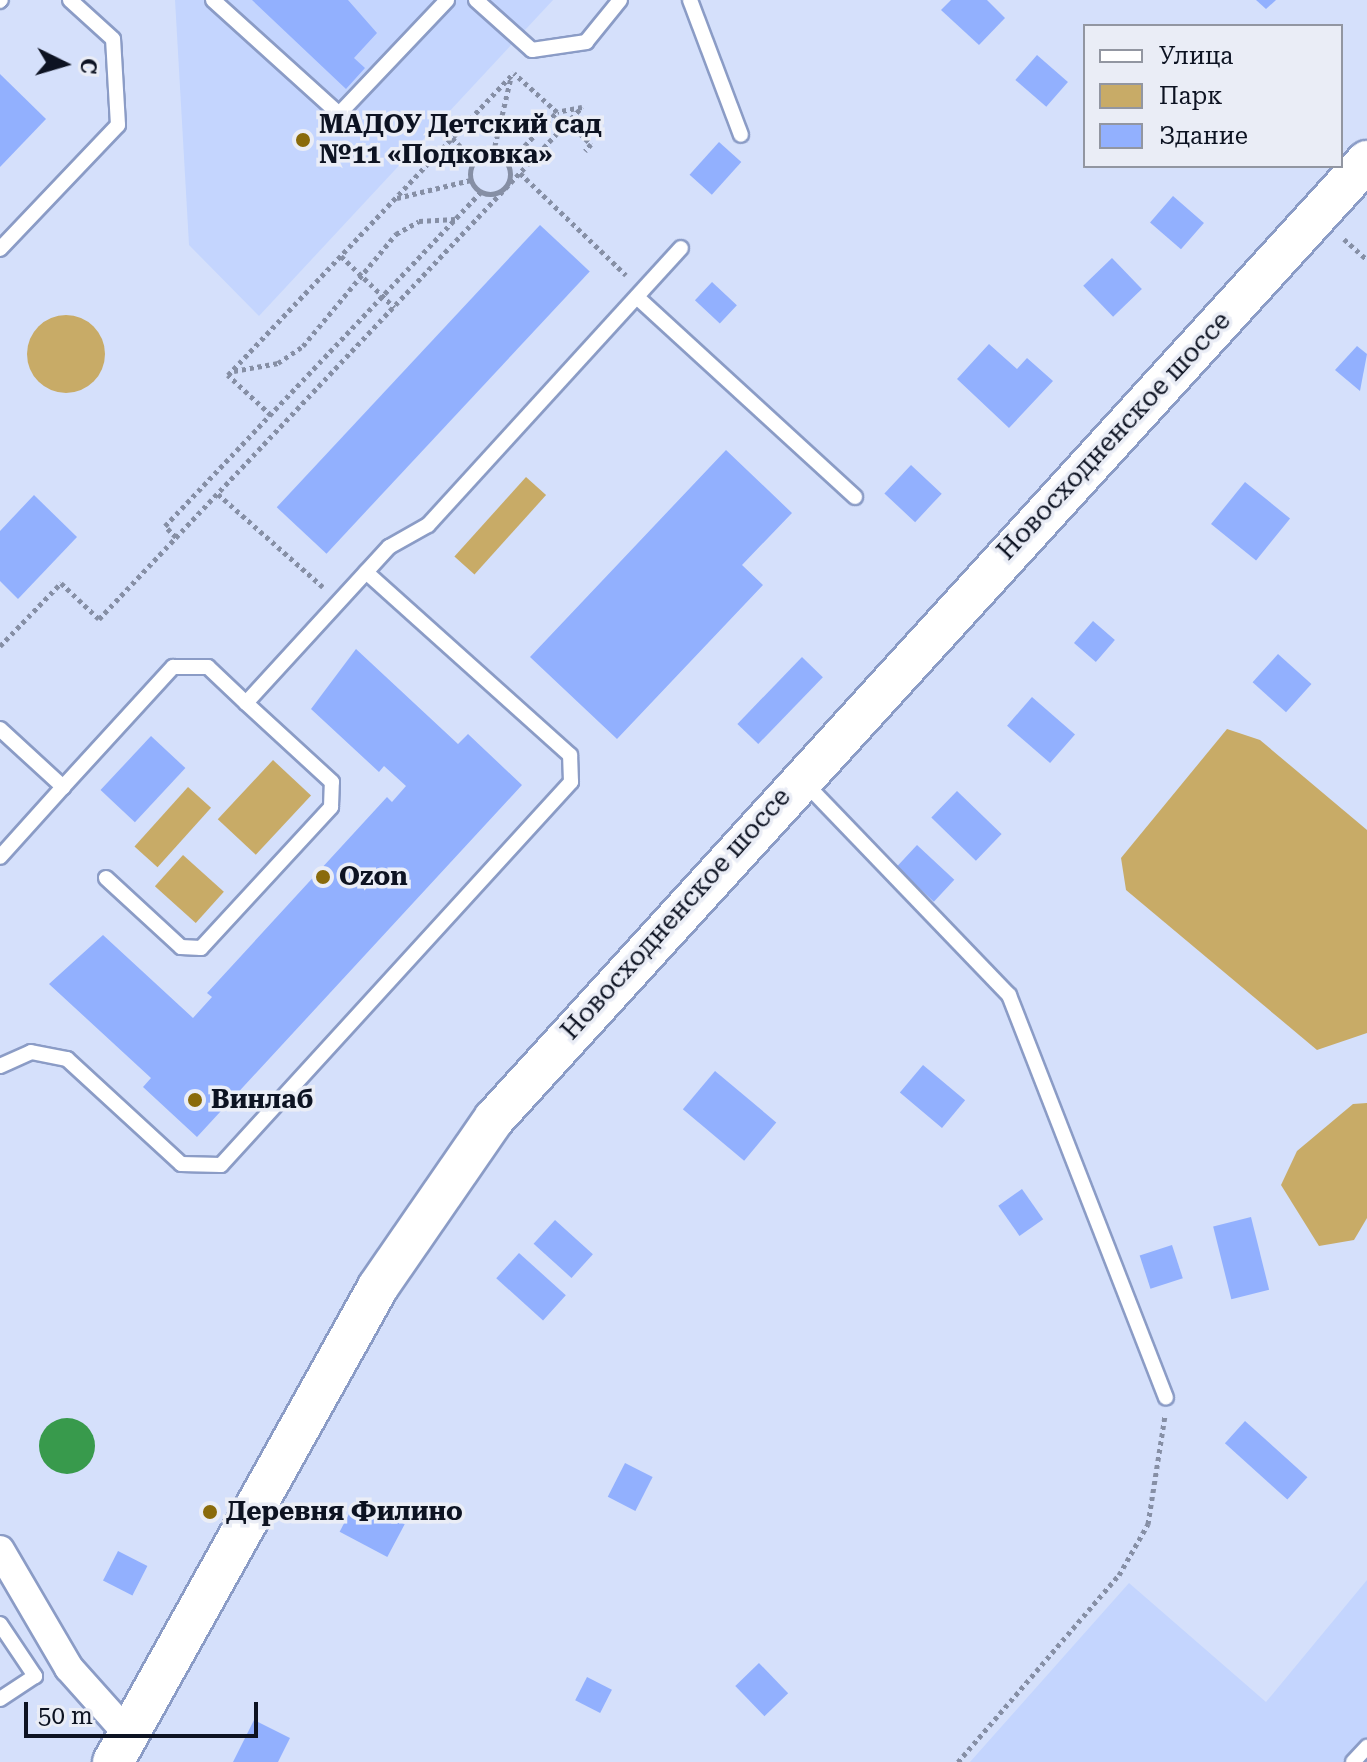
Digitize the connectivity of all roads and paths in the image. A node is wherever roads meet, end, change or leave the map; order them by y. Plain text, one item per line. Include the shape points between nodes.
1 (70, 0) edge
2 (213, 0) edge
3 (447, 0) edge
4 (476, 0) edge
5 (620, 0) edge
6 (690, 0) edge
7 (532, 50) junction
8 (512, 75) junction
9 (557, 112) junction
10 (568, 122) junction
11 (741, 135) dead end
12 (452, 138) junction
13 (585, 151) dead end
14 (493, 154) junction
15 (475, 161) junction
16 (1367, 161) edge
17 (508, 164) junction
18 (520, 173) junction
19 (471, 180) junction
20 (505, 189) junction
21 (481, 192) junction
22 (396, 198) junction
23 (456, 219) junction
24 (1335, 230) dead end
25 (681, 248) dead end
26 (0, 249) edge
27 (341, 256) junction
28 (1367, 260) edge
29 (359, 273) junction
30 (383, 296) junction
31 (642, 296) junction
32 (394, 307) junction
33 (233, 371) junction
34 (271, 415) junction
35 (218, 494) junction
36 (855, 497) dead end
37 (176, 537) junction
38 (366, 572) junction
39 (339, 601) junction
40 (0, 646) edge
41 (246, 703) junction
42 (0, 729) edge
43 (800, 778) junction
44 (63, 787) junction
45 (0, 857) edge
46 (106, 878) dead end
47 (0, 1066) edge
48 (1166, 1397) joint
49 (0, 1550) edge
50 (0, 1624) edge
51 (0, 1699) edge
52 (1367, 1747) edge
53 (121, 1748) edge
54 (958, 1762) edge
55 (1353, 1762) edge

1 - 26 lane via 113,39 118,125
2 - 3 lane via 339,114
4 - 7 lane
5 - 7 lane via 586,42
6 - 11 lane
7 - 8 path
8 - 9 path
8 - 12 path
8 - 14 path
9 - 10 path via 582,107
9 - 17 path
10 - 13 path via 591,144
10 - 18 path
12 - 15 path
12 - 22 path
14 - 15 path
14 - 17 path
15 - 19 path
16 - 43 main road, Новосходненское шоссе
17 - 20 path
18 - 20 path
18 - 31 path
19 - 21 path
19 - 22 path
20 - 21 path
20 - 32 path
21 - 23 path
22 - 27 path
23 - 29 path via 407,228
23 - 30 path
24 - 28 path
25 - 31 lane
27 - 29 path
27 - 33 path
29 - 30 path
29 - 33 path via 303,346 278,363
30 - 32 path
30 - 34 path
31 - 36 lane
31 - 38 lane via 428,525 389,547
32 - 35 path
33 - 34 path via 228,375
34 - 37 path via 165,526
35 - 37 path
35 - 39 path
37 - 40 path via 99,619 61,583
38 - 39 lane
38 - 47 lane via 570,755 571,782 221,1165 181,1164 67,1059 31,1052
39 - 41 lane
41 - 44 lane via 208,667 173,667
41 - 46 lane via 332,782 331,807 201,948 181,947
42 - 44 lane
43 - 48 lane via 1009,995
43 - 53 main road, Новосходненское шоссе via 494,1119 378,1287
44 - 45 lane
48 - 54 path via 1148,1524 1119,1575
49 - 53 street
50 - 51 lane via 35,1676
52 - 55 lane

